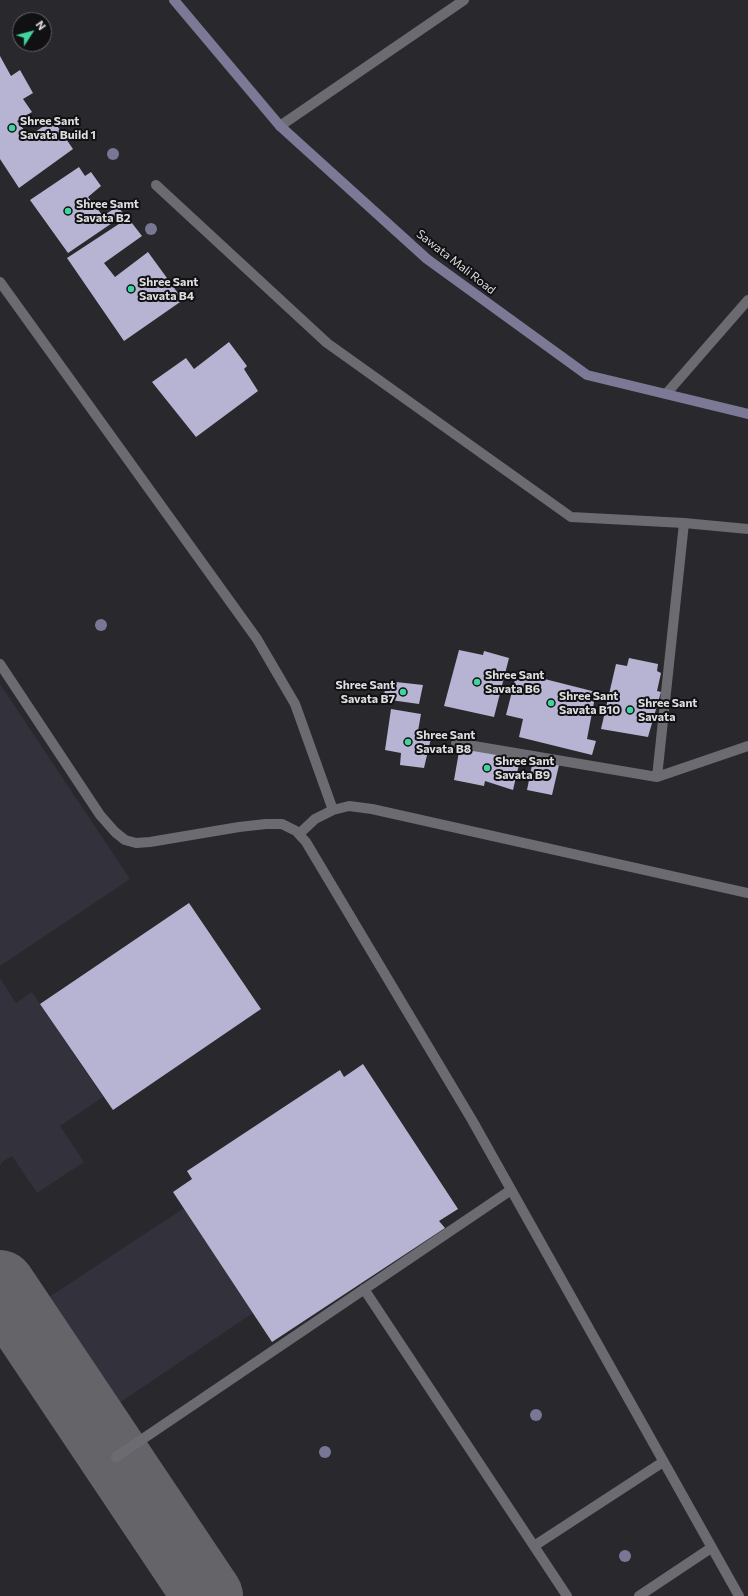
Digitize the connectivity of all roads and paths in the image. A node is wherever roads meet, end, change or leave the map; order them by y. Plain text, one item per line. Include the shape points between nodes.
1 (174, 0) edge
2 (464, 0) edge
3 (280, 126) junction
4 (156, 185) dead end
5 (0, 282) edge
6 (748, 300) edge
7 (666, 394) junction
8 (748, 414) edge
9 (684, 523) junction
10 (748, 529) edge
11 (0, 664) edge
12 (456, 743) dead end
13 (748, 746) edge
14 (657, 777) junction
15 (333, 810) junction
16 (299, 834) junction
17 (748, 893) edge
18 (511, 1190) junction
19 (364, 1289) junction
20 (116, 1457) dead end
21 (663, 1462) junction
22 (534, 1546) junction
23 (711, 1548) junction
24 (567, 1596) edge
25 (639, 1596) edge
26 (738, 1596) edge

1 - 3 street, Sawata Mali Road
2 - 3 street
3 - 7 street, Sawata Mali Road via 427,259 587,375
4 - 9 street via 327,343 571,517
5 - 15 street via 257,639 295,704
6 - 7 street
7 - 8 street, Sawata Mali Road
9 - 10 street
9 - 14 street
11 - 16 street via 100,815 125,840 136,843 150,842 266,824 282,824
12 - 14 street
13 - 14 street
15 - 16 street via 315,819
15 - 17 street via 349,806 372,808
16 - 18 street via 318,859
18 - 19 street
18 - 21 street
19 - 20 street
19 - 22 street
21 - 22 street
21 - 23 street
22 - 24 street
23 - 25 street
23 - 26 street

